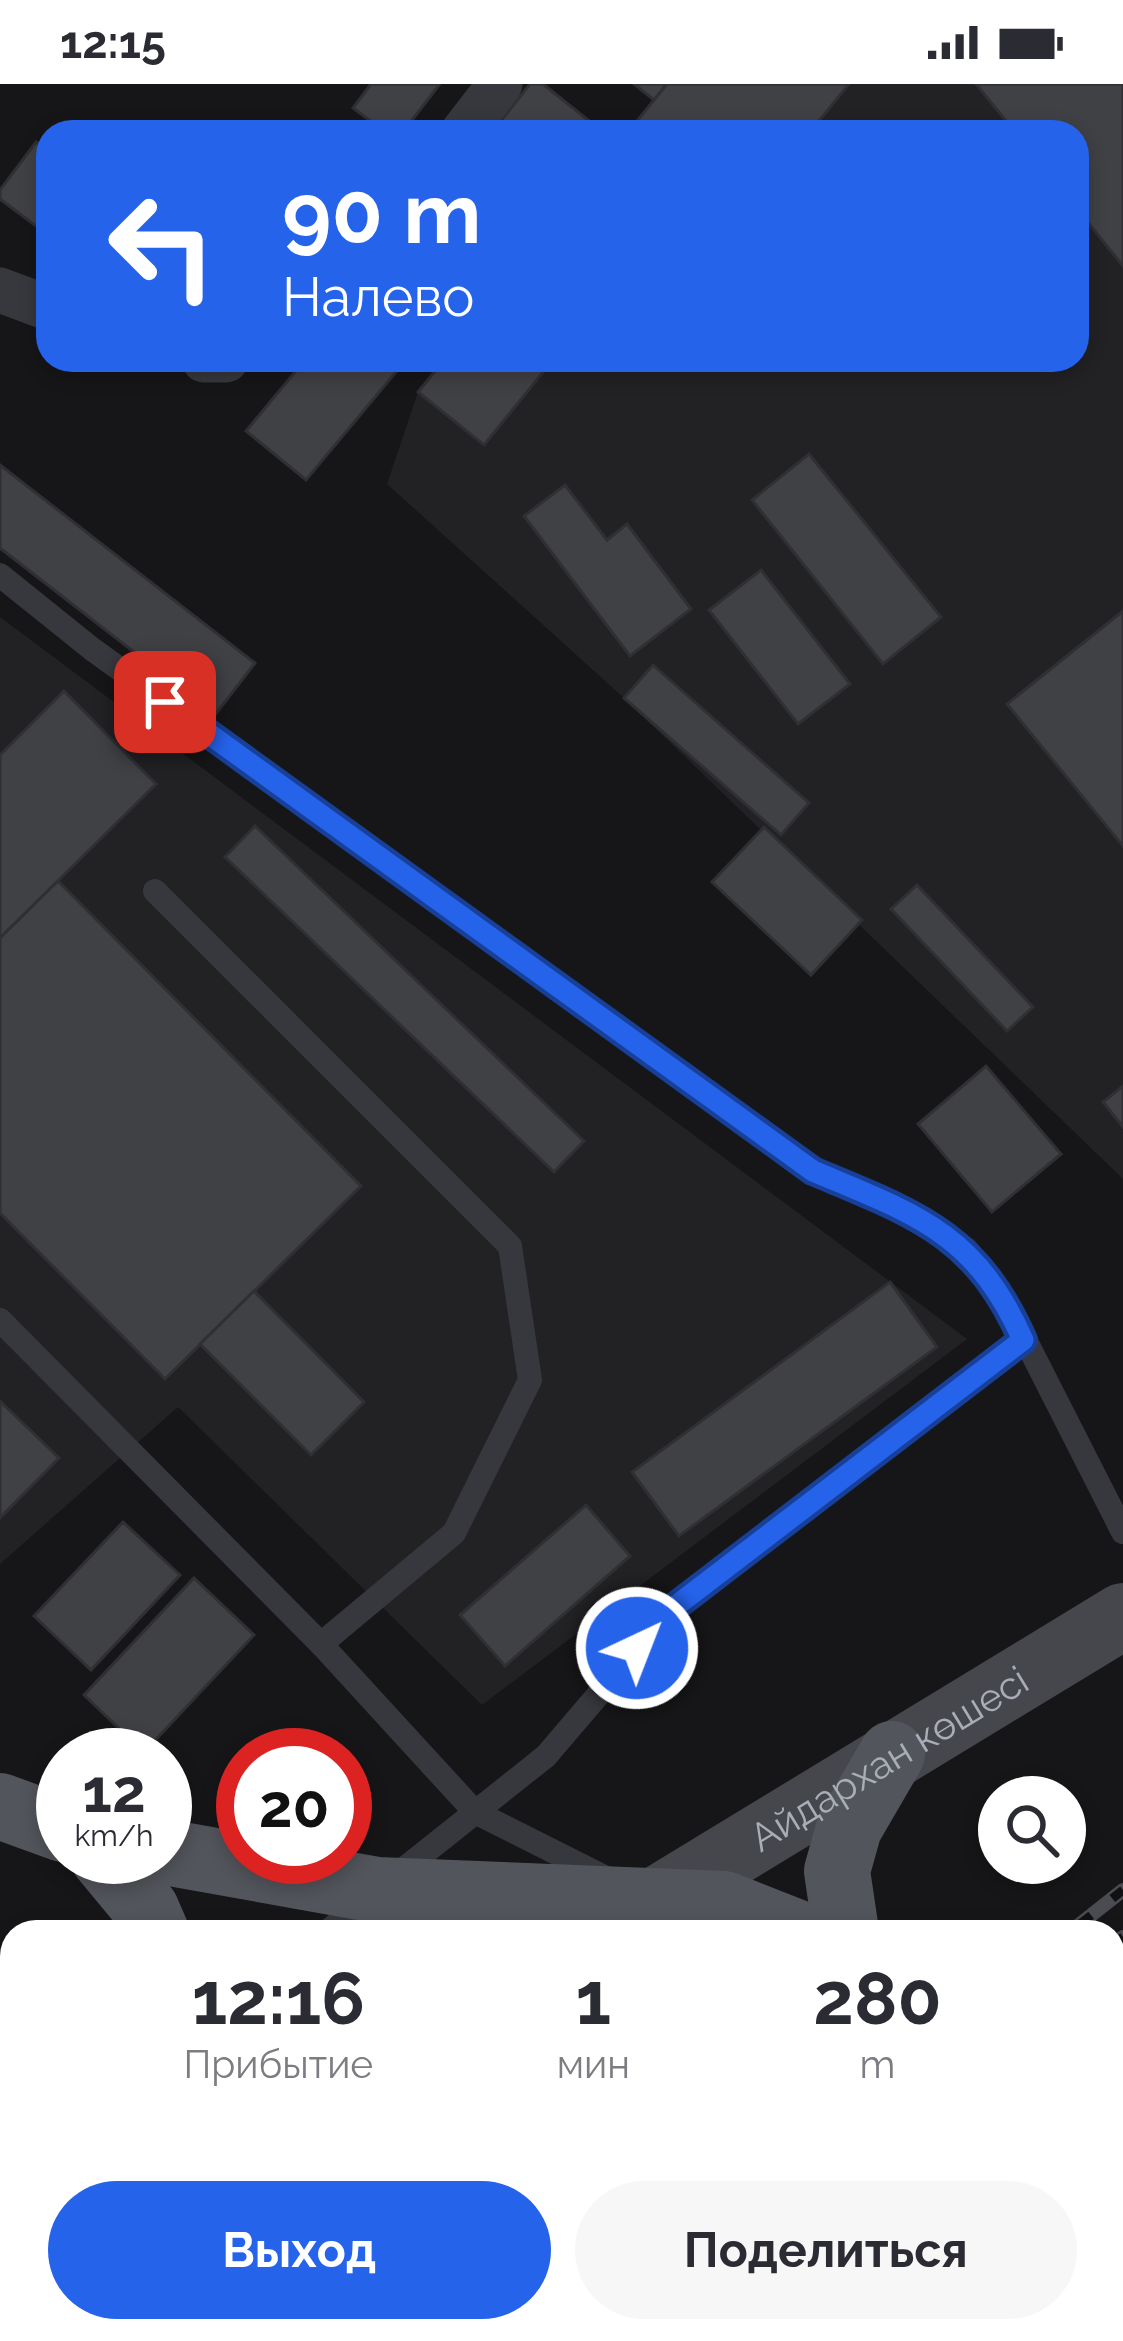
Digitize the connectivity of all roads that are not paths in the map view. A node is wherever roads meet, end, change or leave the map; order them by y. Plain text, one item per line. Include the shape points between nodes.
1 (500, 84) edge
2 (472, 120) edge
3 (0, 290) edge
4 (36, 304) edge
5 (0, 575) edge
6 (155, 891) dead end
7 (0, 1320) edge
8 (1023, 1340) junction
9 (1123, 1532) edge
10 (1123, 1616) edge
11 (321, 1644) junction
12 (892, 1754) junction
13 (476, 1812) junction
14 (192, 1857) edge
15 (118, 1884) edge
16 (377, 1890) junction
17 (628, 1917) edge
18 (151, 1920) edge
19 (341, 1920) edge
20 (765, 1920) edge
21 (844, 1920) edge

1 - 2 street
3 - 4 street
5 - 8 lane via 813,1171 905,1209 966,1249
6 - 11 lane via 510,1246 530,1380 454,1533
7 - 11 lane
8 - 9 lane
8 - 13 lane via 668,1612 546,1756
10 - 12 street, Айдархан көшесі
11 - 13 lane
12 - 17 street, Айдархан көшесі
12 - 21 main road via 849,1828 837,1871
13 - 16 lane
13 - 17 lane
14 - 16 main road
15 - 18 main road
16 - 17 main road
16 - 19 lane
17 - 20 main road via 724,1904

